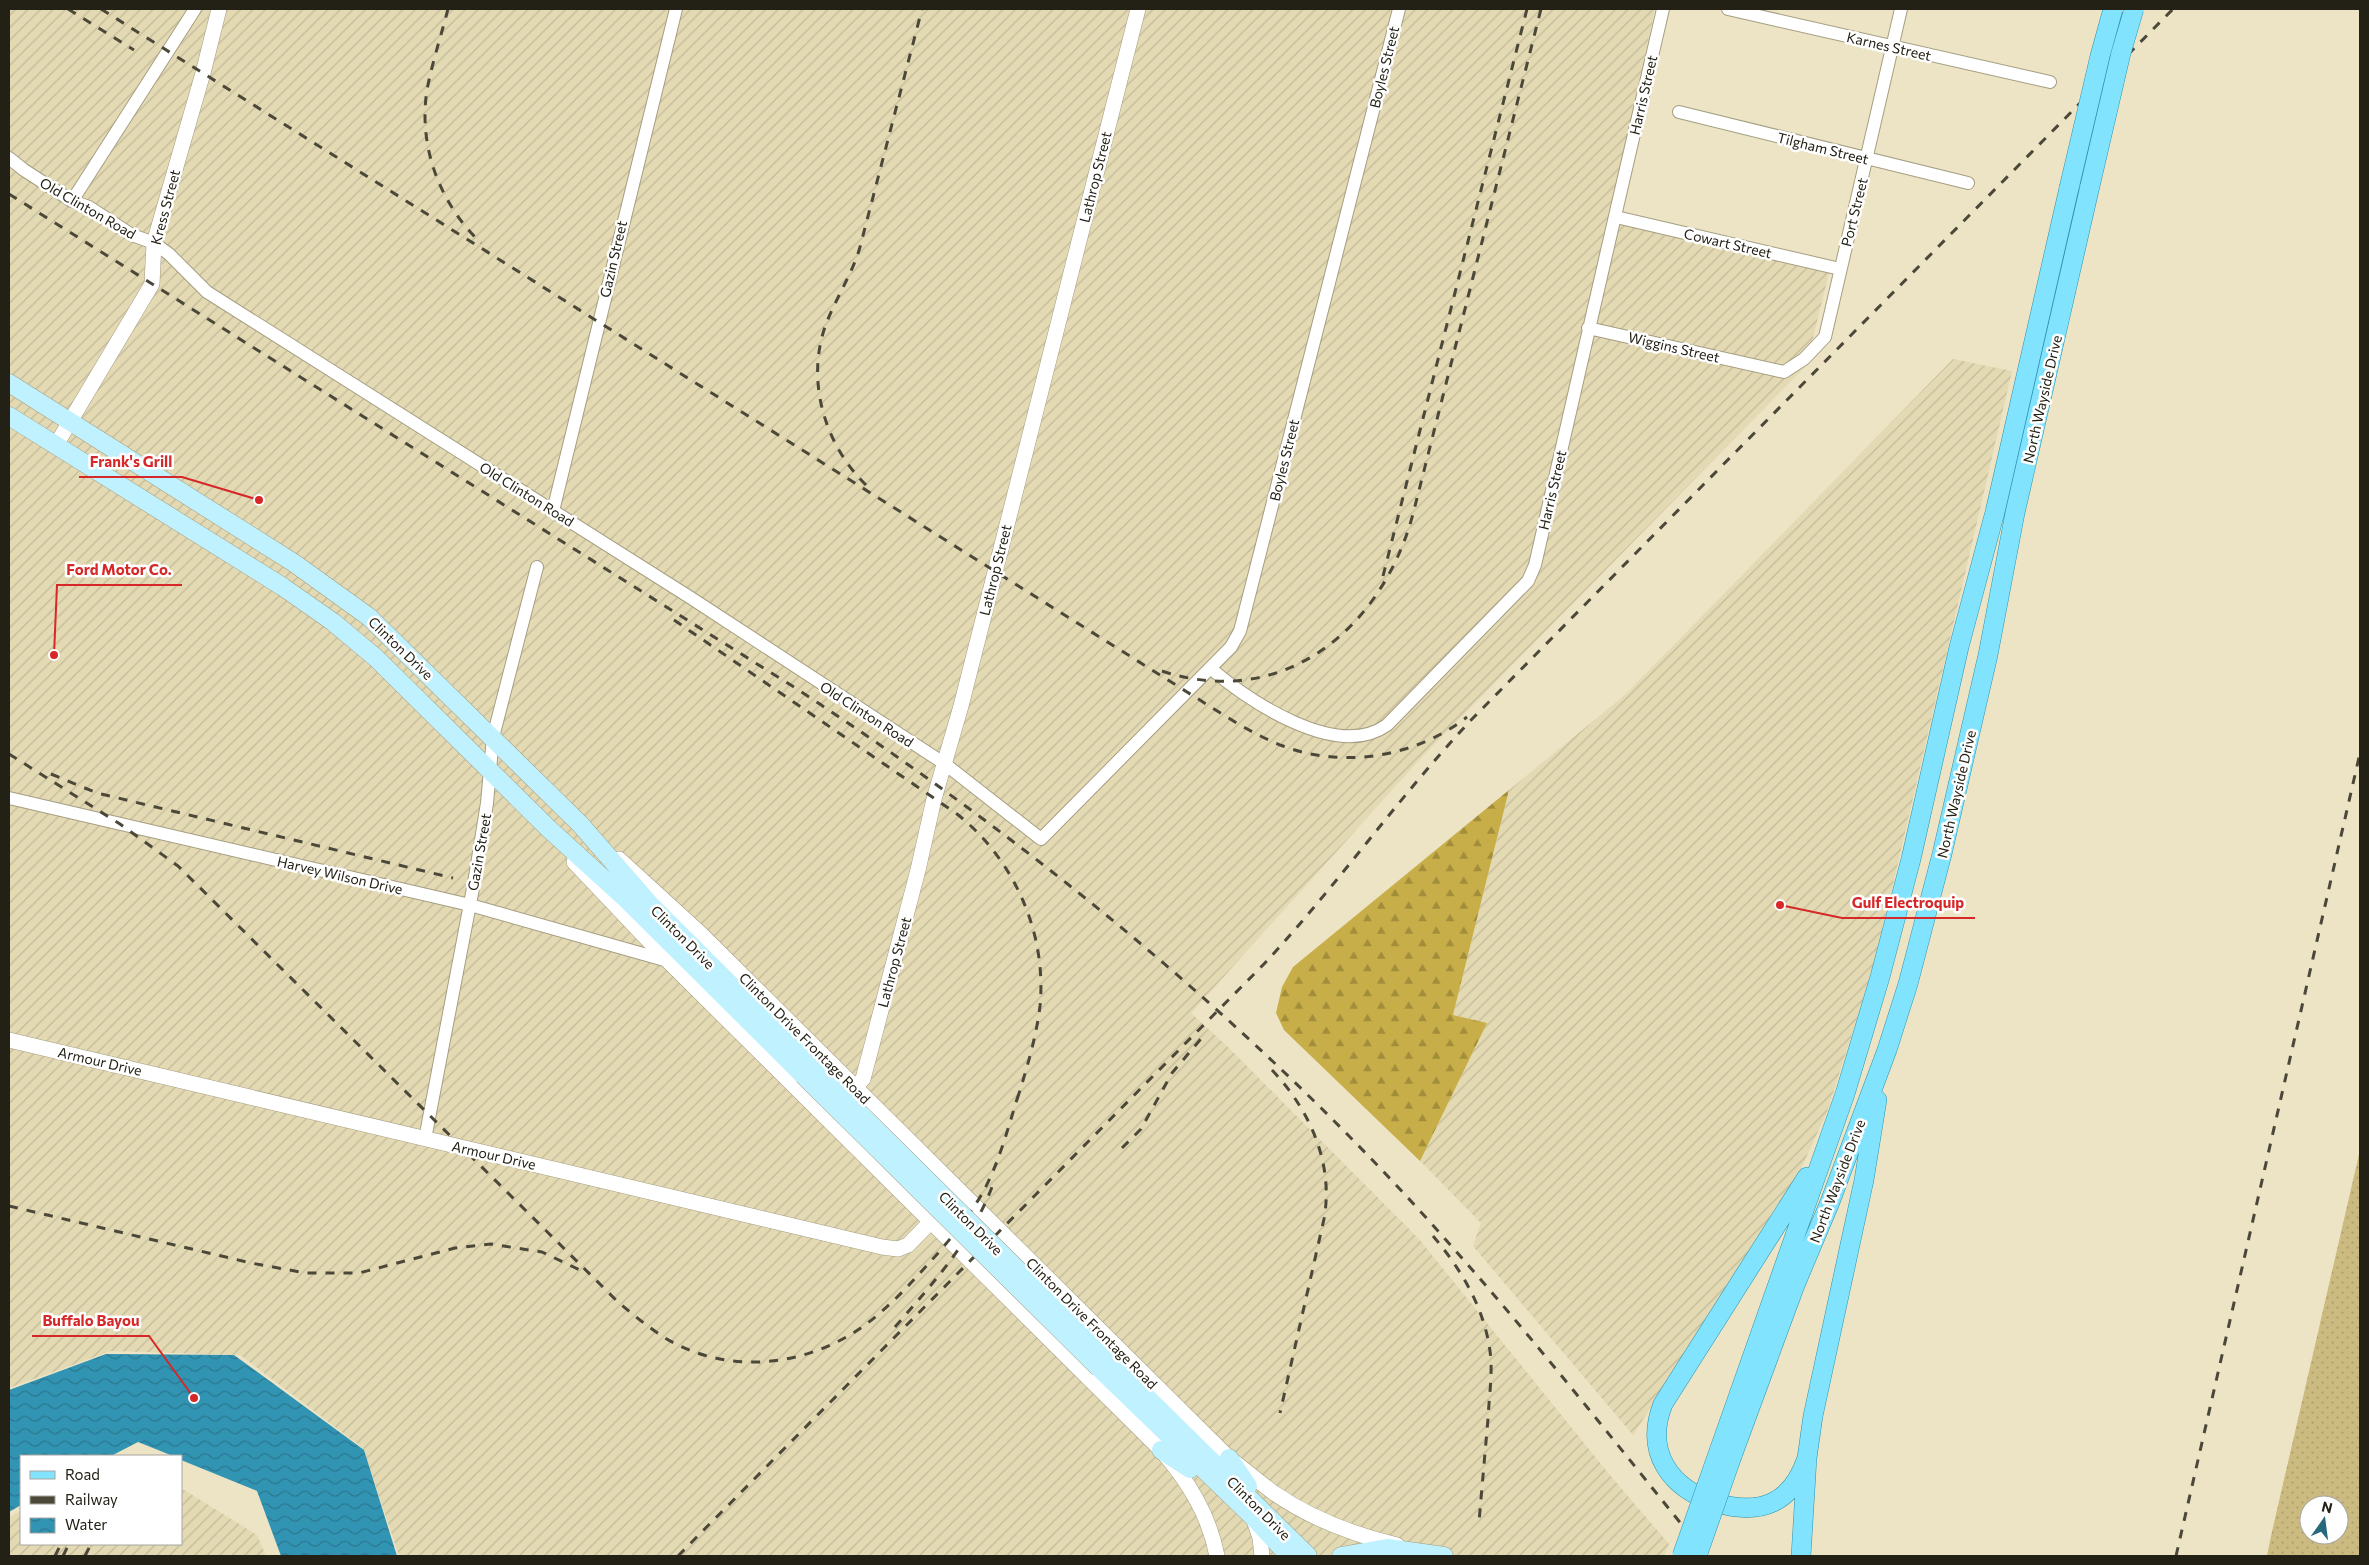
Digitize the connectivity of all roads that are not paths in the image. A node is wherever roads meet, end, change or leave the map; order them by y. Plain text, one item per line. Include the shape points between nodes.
1 (195, 9) edge
2 (219, 9) edge
3 (676, 9) edge
4 (1138, 9) edge
5 (1399, 9) edge
6 (1663, 9) edge
7 (1728, 9) edge
8 (1900, 9) edge
9 (2113, 9) edge
10 (2134, 9) edge
11 (1892, 47) junction
12 (2050, 82) dead end
13 (1679, 112) dead end
14 (9, 158) edge
15 (1866, 159) junction
16 (1968, 183) dead end
17 (72, 201) junction
18 (1616, 217) junction
19 (154, 243) junction
20 (1840, 269) junction
21 (1588, 328) junction
22 (1759, 366) joint
23 (9, 383) edge
24 (9, 416) edge
25 (71, 421) junction
26 (56, 445) junction
27 (553, 510) junction
28 (243, 530) junction
29 (228, 554) junction
30 (536, 567) dead end
31 (1210, 668) junction
32 (493, 737) junction
33 (944, 764) junction
34 (490, 772) junction
35 (9, 798) edge
36 (580, 824) junction
37 (548, 829) junction
38 (1041, 839) joint
39 (470, 905) junction
40 (668, 961) junction
41 (9, 1040) edge
42 (1887, 1050) junction
43 (808, 1071) junction
44 (854, 1088) junction
45 (826, 1116) junction
46 (1832, 1130) junction
47 (425, 1139) junction
48 (960, 1192) junction
49 (932, 1221) junction
50 (1104, 1364) junction
51 (1161, 1450) junction
52 (1726, 1453) junction
53 (1229, 1458) junction
54 (1807, 1458) junction
55 (1234, 1500) junction
56 (1254, 1518) junction
57 (1273, 1521) junction
58 (1436, 1554) edge
59 (1217, 1556) edge
60 (1262, 1556) edge
61 (1289, 1556) edge
62 (1308, 1556) edge
63 (1341, 1556) edge
64 (1682, 1556) edge
65 (1697, 1556) edge
66 (1801, 1556) edge

1 - 17 street
2 - 19 street, Kress Street
3 - 27 street, Gazin Street
4 - 33 street, Lathrop Street
5 - 31 street, Boyles Street via 1243,622 1230,647
6 - 18 street, Harris Street
7 - 11 street, Karnes Street
8 - 11 street, Port Street
9 - 46 main road, North Wayside Drive, bridge via 1896,920
10 - 42 main road, North Wayside Drive, bridge via 2121,52 2015,513 1998,610 1944,845 1908,984
11 - 12 street, Karnes Street
11 - 15 street, Port Street
13 - 15 street, Tilgham Street
14 - 17 street, Old Clinton Road
15 - 16 street, Tilgham Street
15 - 20 street, Port Street
17 - 19 street, Old Clinton Road via 89,207 132,235
18 - 20 street, Cowart Street
18 - 21 street, Harris Street
19 - 25 street, Kress Street via 152,284
19 - 27 street, Old Clinton Road via 207,292
20 - 22 street, Port Street via 1825,337 1804,359 1784,372
21 - 22 street, Wiggins Street
21 - 31 street, Harris Street via 1528,581 1387,725 1372,734 1351,736 1298,724 1233,688
23 - 25 main road, Clinton Drive
24 - 26 main road, Clinton Drive
25 - 26 street, Kress Street
25 - 28 main road, Clinton Drive
26 - 29 main road, Clinton Drive
27 - 33 street, Old Clinton Road
28 - 29 main road
28 - 32 main road, Clinton Drive via 369,617
29 - 34 main road, Clinton Drive via 283,587 340,628 376,658
30 - 32 street, Gazin Street
31 - 38 street, Boyles Street
32 - 34 street, Gazin Street
32 - 36 main road, Clinton Drive
33 - 38 street, Old Clinton Road
33 - 44 street, Lathrop Street via 863,1079
34 - 37 main road, Clinton Drive
34 - 39 street, Gazin Street
35 - 39 street, Harvey Wilson Drive
36 - 43 main road, Clinton Drive via 648,902
36 - 44 street, Clinton Drive Frontage Road via 701,934
37 - 40 street via 562,849
37 - 43 main road, Clinton Drive
39 - 40 street, Harvey Wilson Drive
39 - 47 street, Gazin Street
40 - 45 street
41 - 47 street, Armour Drive
42 - 52 main road, North Wayside Drive via 1830,1202
42 - 54 main road
43 - 50 main road, Clinton Drive, bridge
44 - 45 street, Lathrop Street
44 - 48 street, Clinton Drive Frontage Road
45 - 49 street
46 - 52 main road, North Wayside Drive
46 - 54 main road via 1806,1179 1663,1404 1656,1424 1661,1459 1675,1480 1701,1497 1730,1506 1760,1508 1780,1499 1798,1479
47 - 49 street, Armour Drive via 882,1247 898,1249 908,1245
48 - 49 street, Armour Drive
48 - 53 street, Clinton Drive Frontage Road
49 - 51 street
50 - 55 main road, Clinton Drive
50 - 57 main road, Clinton Drive
51 - 55 main road
51 - 59 street via 1194,1492 1206,1515
52 - 64 main road, North Wayside Drive, bridge
52 - 65 main road, North Wayside Drive, bridge
53 - 57 main road
53 - 58 street, Clinton Drive Frontage Road via 1275,1494 1321,1519 1378,1541
54 - 66 main road
55 - 56 main road, Clinton Drive
56 - 60 street
56 - 61 main road, Clinton Drive
57 - 62 main road, Clinton Drive
58 - 63 main road via 1387,1548

